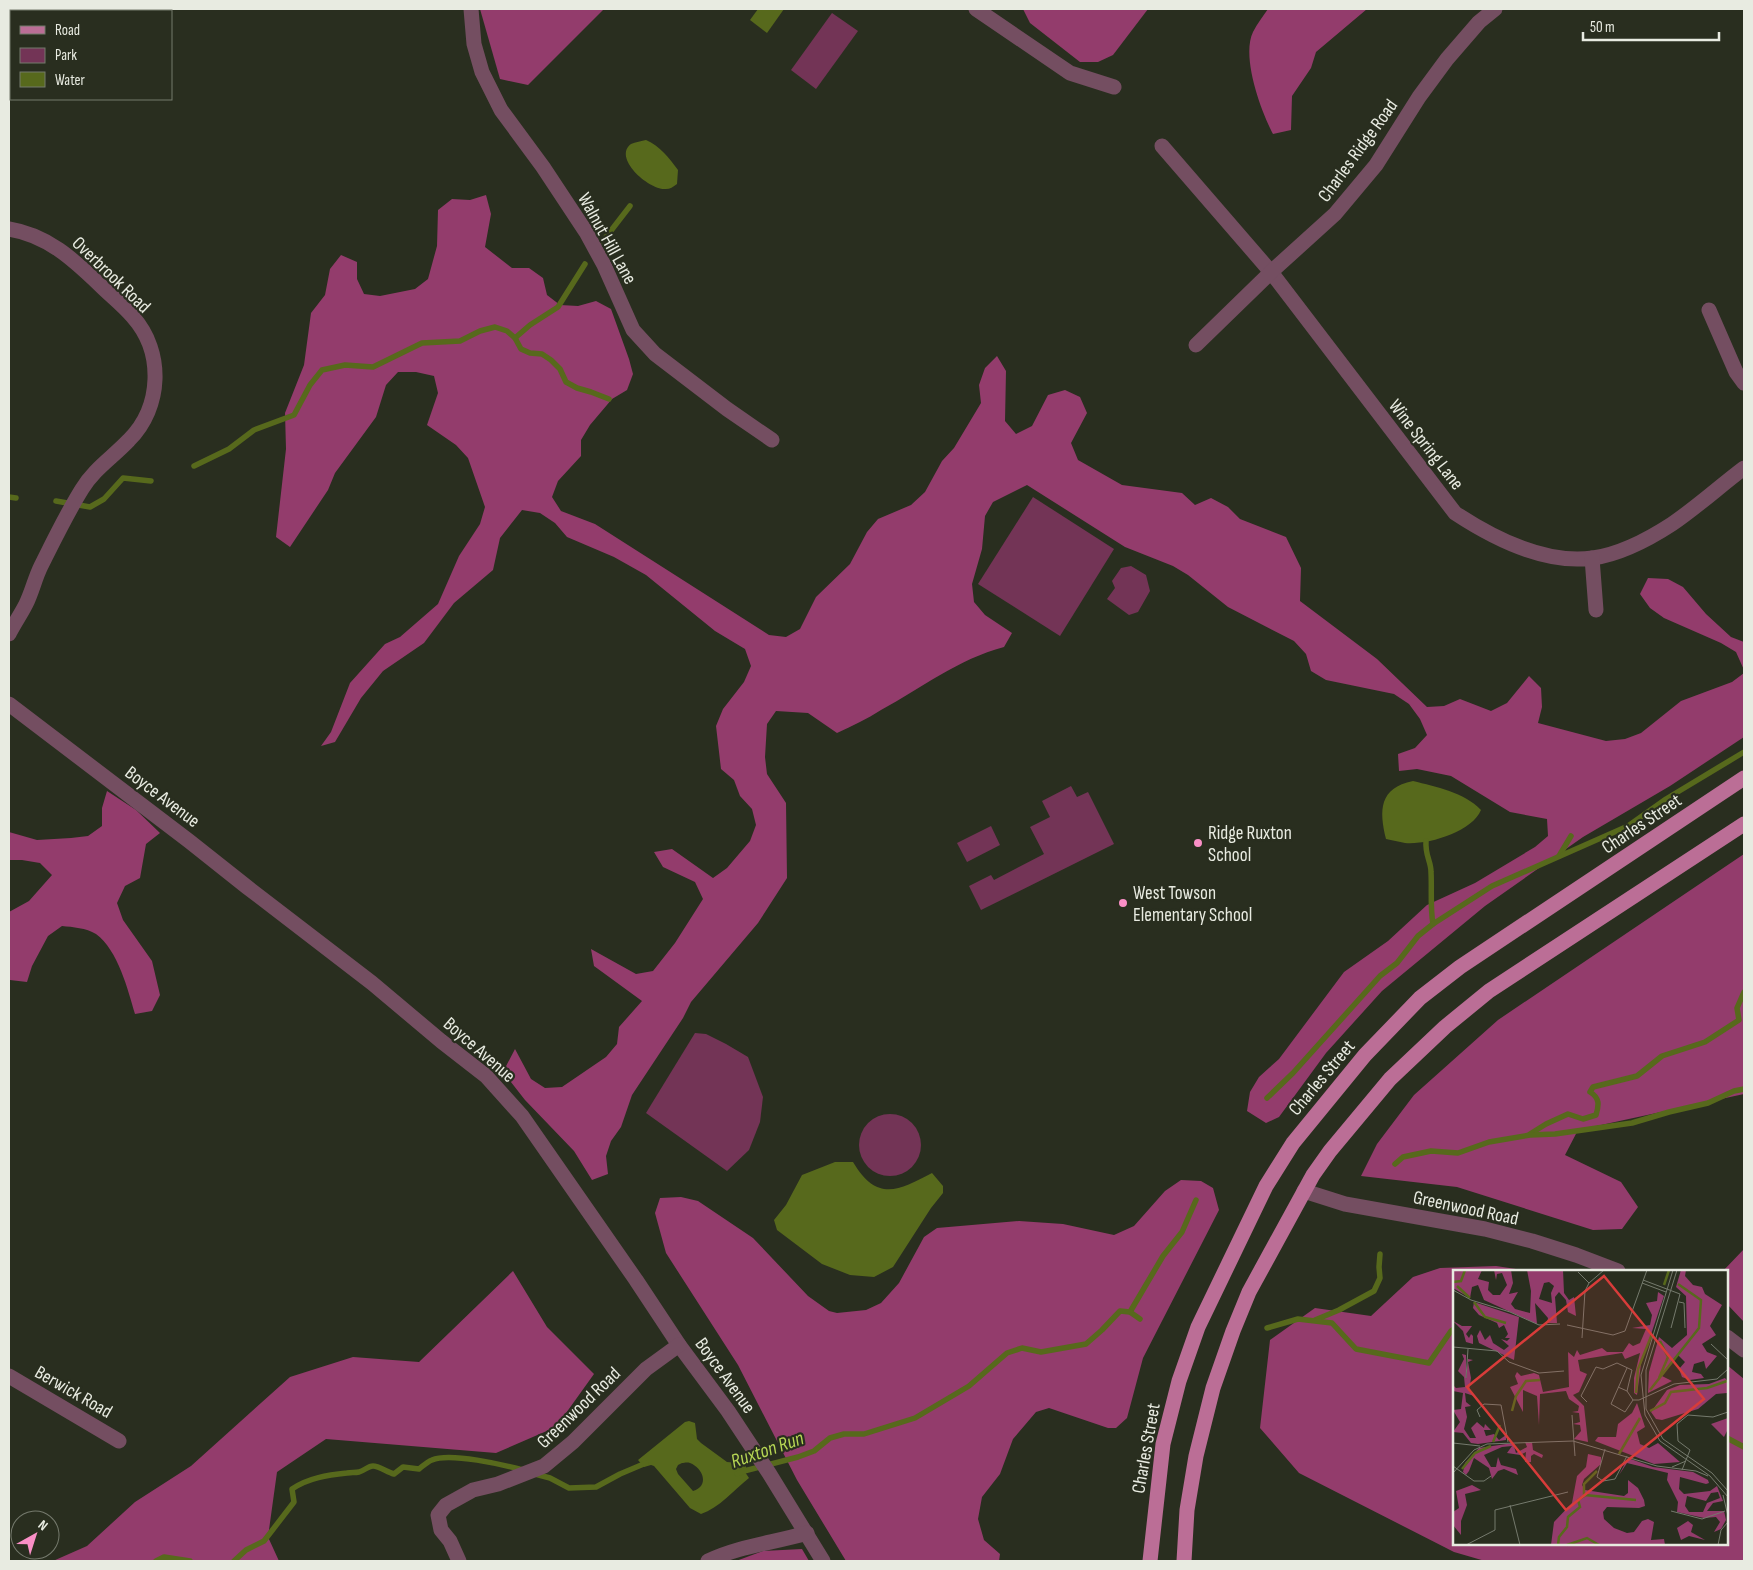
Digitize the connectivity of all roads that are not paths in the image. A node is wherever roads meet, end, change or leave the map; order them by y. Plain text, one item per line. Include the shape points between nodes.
1 (471, 9) edge
2 (976, 9) edge
3 (1494, 9) edge
4 (1114, 87) dead end
5 (1162, 146) dead end
6 (9, 229) edge
7 (1271, 272) junction
8 (1709, 310) dead end
9 (1196, 345) dead end
10 (1744, 383) edge
11 (772, 440) dead end
12 (1744, 468) edge
13 (1592, 558) junction
14 (1596, 610) dead end
15 (9, 634) edge
16 (9, 704) edge
17 (1744, 778) edge
18 (1744, 824) edge
19 (1304, 1190) junction
20 (1615, 1270) edge
21 (1728, 1338) edge
22 (679, 1345) junction
23 (1744, 1350) edge
24 (9, 1376) edge
25 (119, 1441) dead end
26 (807, 1533) junction
27 (459, 1561) edge
28 (708, 1561) edge
29 (823, 1561) edge
30 (1150, 1561) edge
31 (1184, 1561) edge

1 - 11 street, Walnut Hill Lane via 474,44 482,72 502,110 586,232 633,330 655,354
2 - 4 street via 1070,73
3 - 7 street, Charles Ridge Road via 1448,59 1376,164 1335,214
5 - 7 street, Wine Spring Lane
6 - 15 street, Overbrook Road via 50,243 78,264 134,317 153,354 155,385 145,418 130,440 102,464 83,487
7 - 9 street, Charles Ridge Road
7 - 13 street, Wine Spring Lane via 1455,513 1476,527 1524,549 1548,556
8 - 10 street
12 - 13 street, Wine Spring Lane via 1654,536
13 - 14 street
16 - 22 street, Boyce Avenue via 372,983 486,1076 522,1116
17 - 30 main road, Charles Street via 1468,961 1427,992 1365,1055 1294,1143 1266,1186 1198,1327 1179,1381 1163,1444
18 - 19 main road via 1489,990 1390,1079 1330,1151
19 - 20 street, Greenwood Road via 1345,1204 1485,1229
19 - 31 main road via 1248,1292 1213,1388 1196,1456 1187,1510
21 - 23 street
22 - 26 street, Boyce Avenue via 728,1411
22 - 27 street, Greenwood Road via 646,1369 573,1442 544,1466 473,1490 446,1505 438,1515 441,1530
24 - 25 street, Berwick Road
26 - 28 street via 744,1547
26 - 29 street, Boyce Avenue

